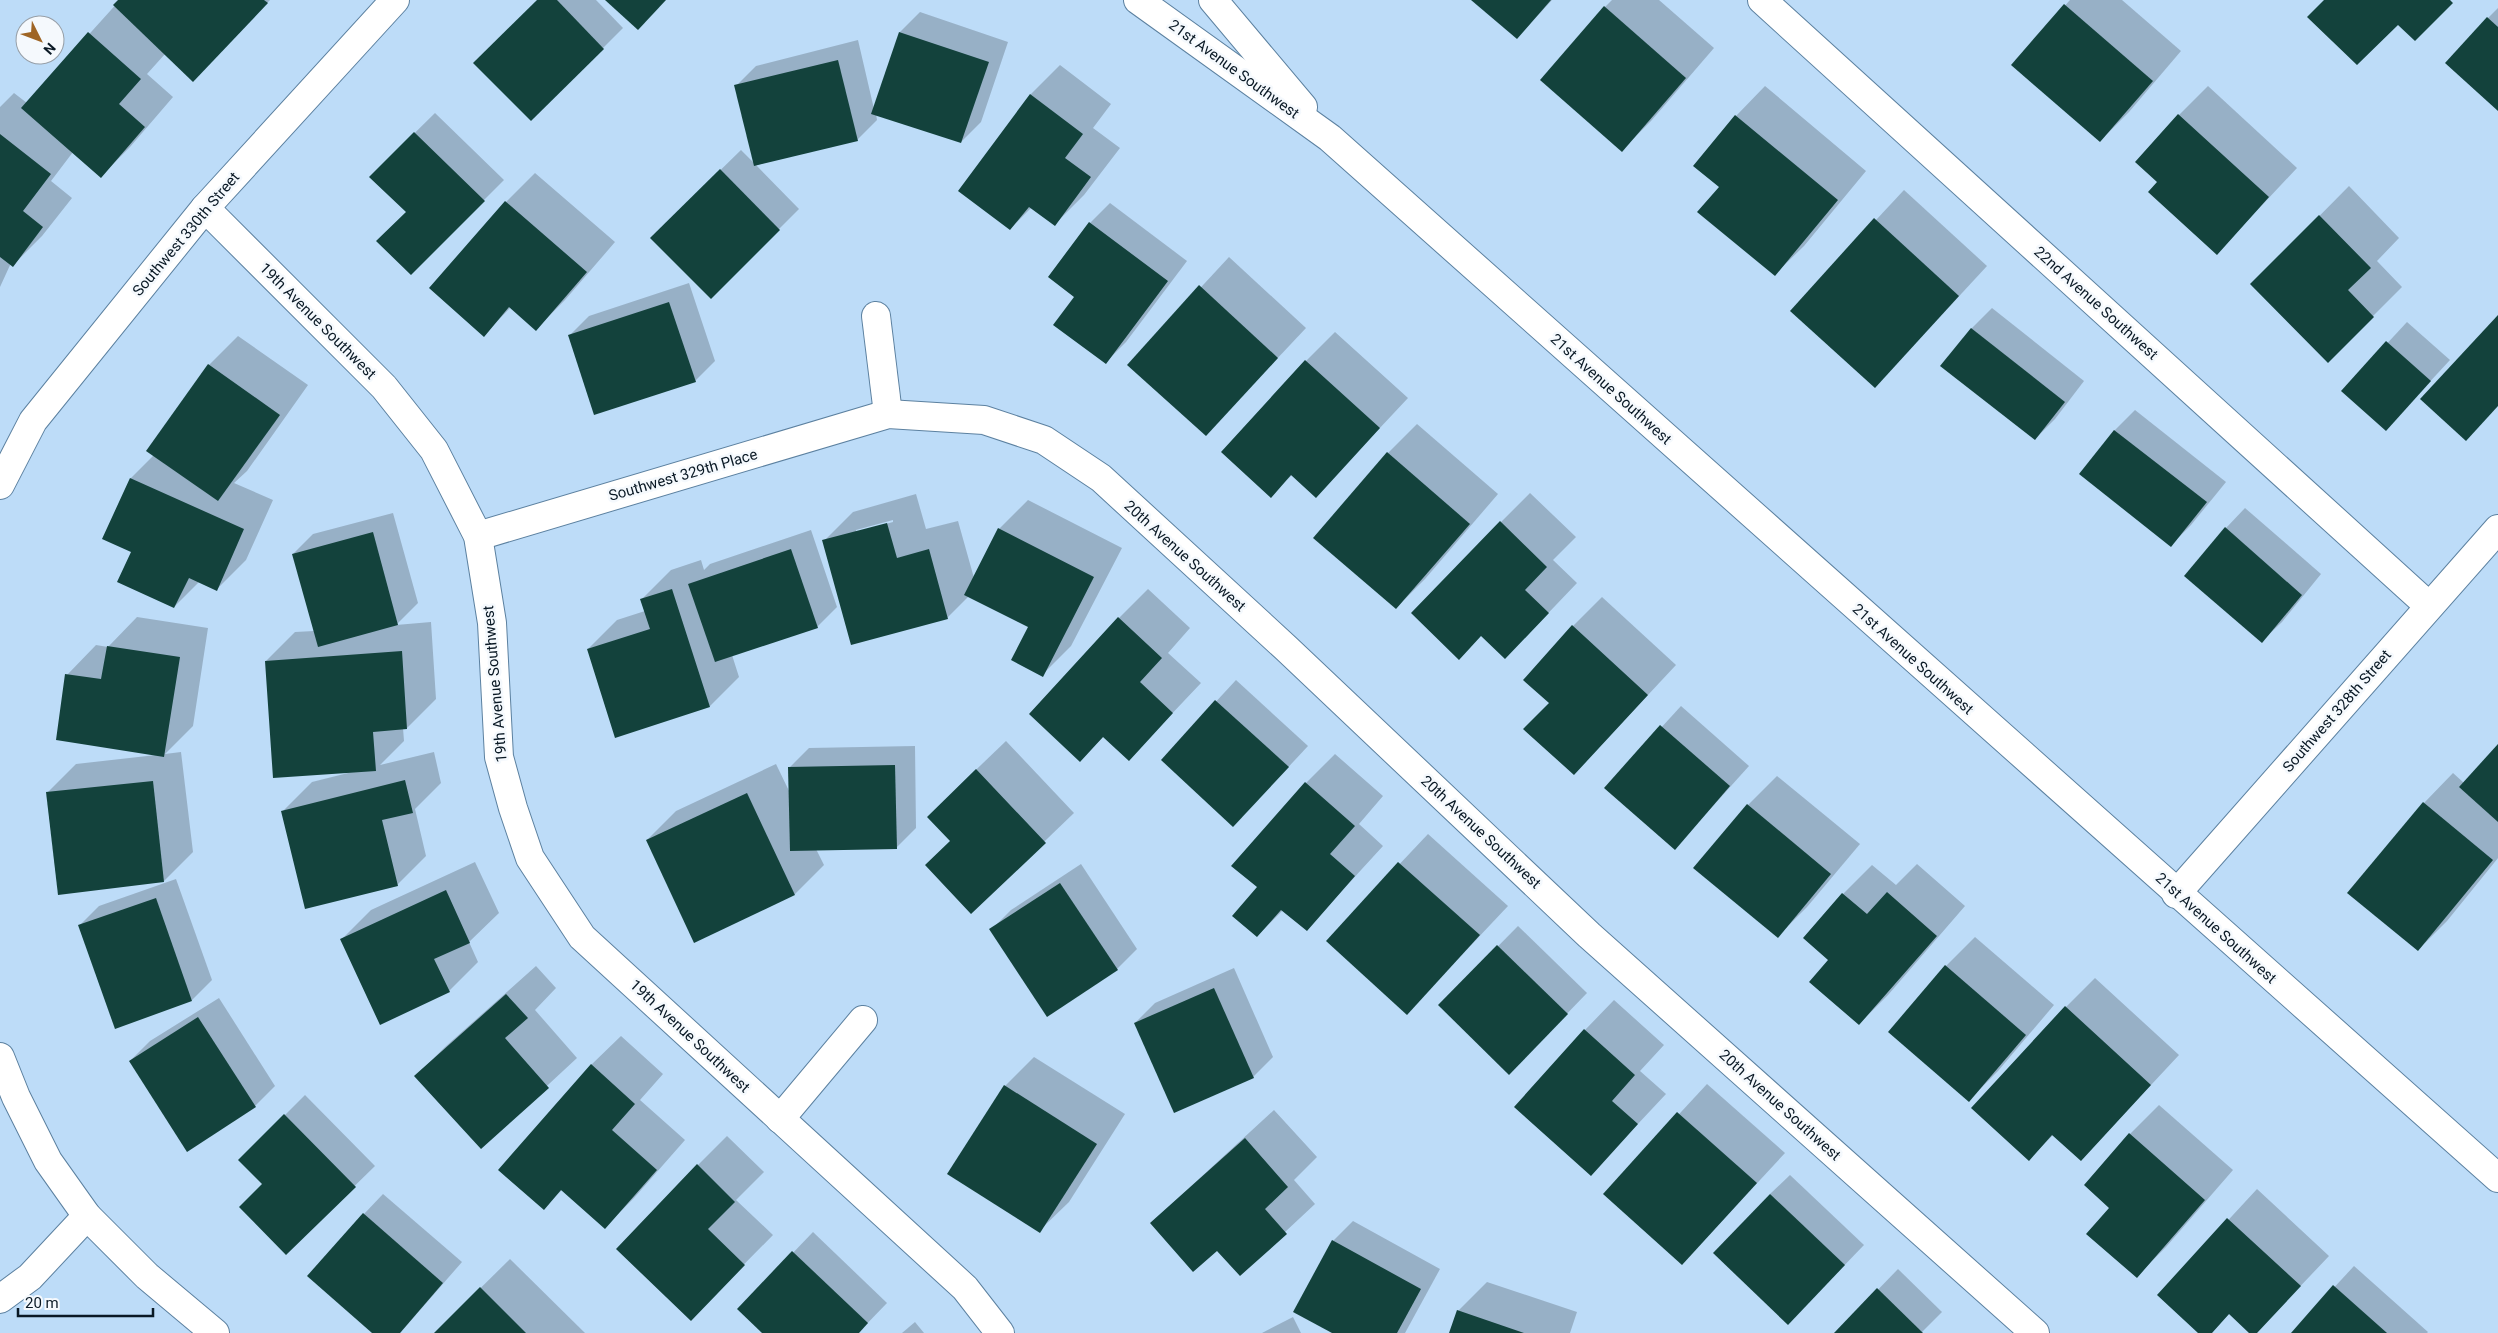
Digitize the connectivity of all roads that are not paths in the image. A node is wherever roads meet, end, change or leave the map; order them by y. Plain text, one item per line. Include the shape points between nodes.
1 (395, 0) edge
2 (1138, 0) edge
3 (1213, 0) edge
4 (1762, 0) edge
5 (1330, 138) junction
6 (205, 208) junction
7 (876, 316) dead end
8 (888, 414) junction
9 (0, 485) edge
10 (2498, 528) edge
11 (478, 536) junction
12 (2429, 606) junction
13 (2176, 894) junction
14 (863, 1020) dead end
15 (0, 1057) edge
16 (780, 1119) junction
17 (2498, 1178) edge
18 (87, 1216) junction
19 (0, 1299) edge
20 (215, 1333) edge
21 (1000, 1333) edge
22 (2035, 1333) edge

1 - 6 street, Southwest 330th Street
2 - 5 street, 21st Avenue Southwest
3 - 5 street, 21st Avenue Southwest
4 - 12 street, 22nd Avenue Southwest
5 - 13 street, 21st Avenue Southwest
6 - 9 street, Southwest 330th Street via 33,421
6 - 11 street, 19th Avenue Southwest via 384,387 434,450
7 - 8 street
8 - 11 street, Southwest 329th Place
8 - 22 street, 20th Avenue Southwest via 984,420 1044,440 1101,478 1589,934
10 - 12 street, Southwest 328th Street
11 - 16 street, 19th Avenue Southwest via 492,623 499,757 530,858 582,937
12 - 13 street, Southwest 328th Street
13 - 17 street, 21st Avenue Southwest
14 - 16 street
15 - 18 street via 48,1161
16 - 21 street, 19th Avenue Southwest via 965,1288
18 - 19 street via 30,1278
18 - 20 street via 147,1276

